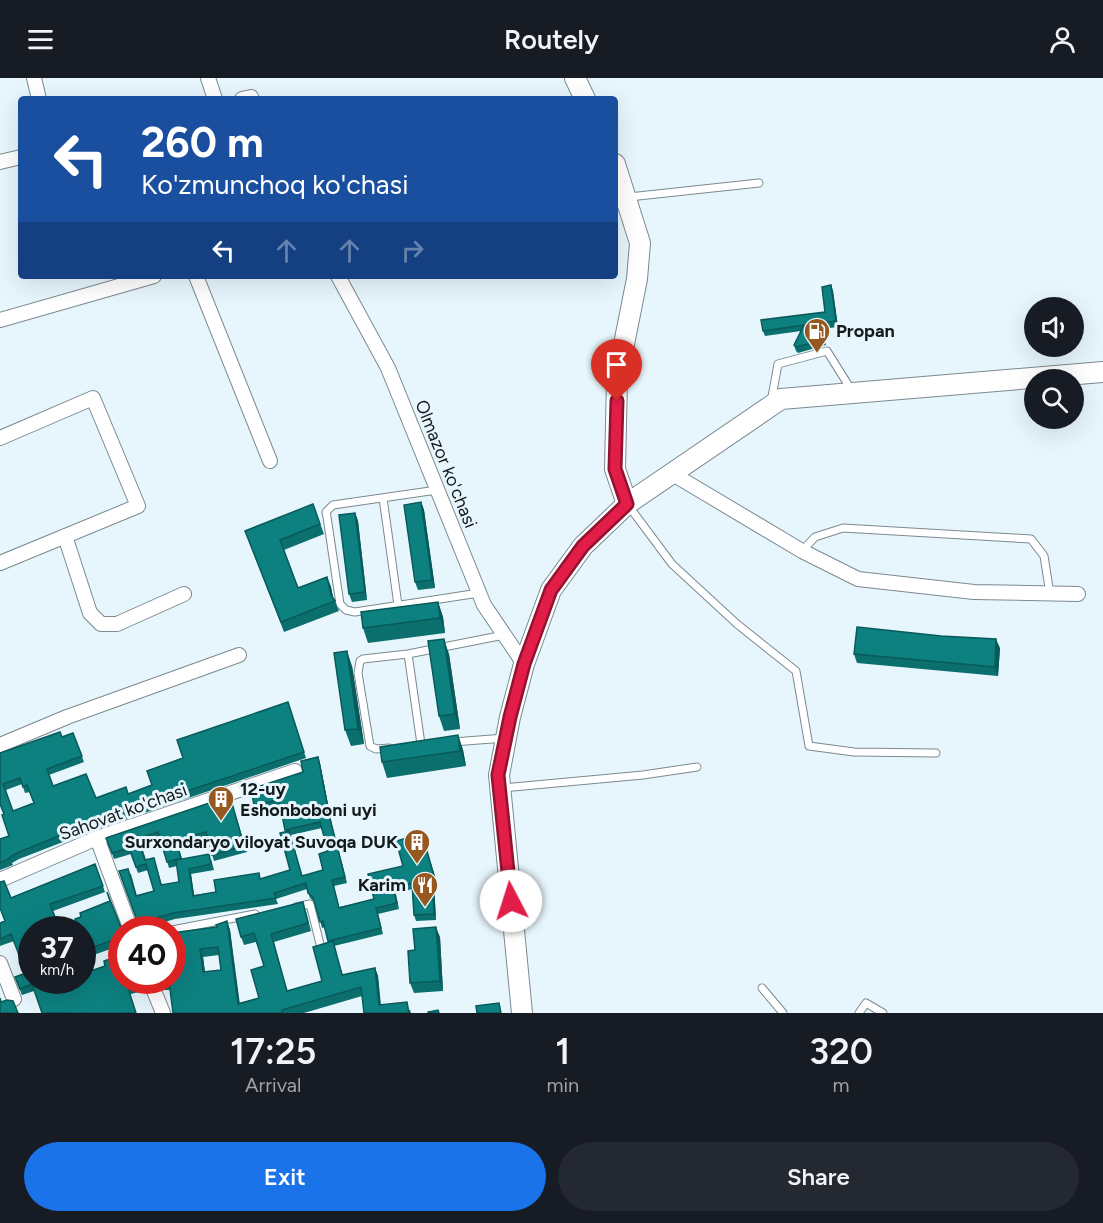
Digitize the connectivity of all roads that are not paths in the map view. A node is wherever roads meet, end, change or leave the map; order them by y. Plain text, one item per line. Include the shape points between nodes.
1 (34, 78) edge
2 (208, 78) edge
3 (575, 78) edge
4 (38, 96) edge
5 (214, 96) edge
6 (584, 96) edge
7 (18, 158) edge
8 (0, 162) edge
9 (618, 173) edge
10 (759, 183) dead end
11 (626, 198) junction
12 (144, 279) edge
13 (197, 279) edge
14 (340, 279) edge
15 (0, 321) edge
16 (1103, 372) edge
17 (853, 393) junction
18 (770, 406) junction
19 (0, 438) edge
20 (270, 461) dead end
21 (671, 474) junction
22 (437, 490) junction
23 (383, 498) junction
24 (627, 504) junction
25 (65, 536) junction
26 (802, 551) junction
27 (0, 563) edge
28 (479, 593) junction
29 (184, 594) dead end
30 (1050, 594) junction
31 (1078, 594) dead end
32 (398, 605) junction
33 (504, 635) junction
34 (408, 654) junction
35 (239, 655) dead end
36 (524, 664) junction
37 (506, 738) junction
38 (442, 742) edge
39 (432, 743) edge
40 (421, 744) junction
41 (0, 745) edge
42 (412, 745) edge
43 (402, 747) edge
44 (936, 753) dead end
45 (697, 767) dead end
46 (295, 771) dead end
47 (500, 789) junction
48 (97, 838) junction
49 (0, 880) edge
50 (287, 908) edge
51 (264, 913) edge
52 (126, 916) edge
53 (186, 927) edge
54 (321, 948) edge
55 (0, 963) edge
56 (762, 988) dead end
57 (155, 994) edge
58 (14, 999) edge
59 (163, 1013) edge
60 (522, 1013) edge
61 (783, 1013) edge
62 (859, 1013) edge
63 (883, 1013) edge

1 - 4 street
2 - 5 street
3 - 6 street
7 - 8 street
9 - 11 street
10 - 11 lane
11 - 24 street via 640,243 637,279 617,379 615,469
12 - 15 street
13 - 20 street
14 - 22 street, Olmazor ko'chasi via 388,368
16 - 17 street
17 - 18 street via 781,399
17 - 18 lane via 827,351 778,364
18 - 21 street
19 - 25 street via 93,398 138,506
21 - 24 street
21 - 26 street
22 - 23 lane
22 - 28 street, Olmazor ko'chasi
23 - 32 lane
23 - 32 lane via 333,505 326,513 340,604 355,612
24 - 36 street via 583,546 551,590
24 - 44 lane via 672,564 796,671 808,746 854,752
25 - 27 street
25 - 29 street via 90,613 101,624 117,624
26 - 30 street via 858,579 974,592
26 - 30 lane via 815,537 843,528 1031,539 1044,556
28 - 32 lane
28 - 33 street, Olmazor ko'chasi
30 - 31 street
33 - 34 lane
33 - 36 street, Olmazor ko'chasi
34 - 40 lane
34 - 43 lane via 363,659 358,666 370,746
35 - 41 street
36 - 37 street
37 - 38 lane
37 - 47 street via 498,775
39 - 40 lane
40 - 42 lane
45 - 47 lane
46 - 48 street, Sahovat ko'chasi
47 - 60 street
48 - 49 street, Sahovat ko'chasi
48 - 52 street
50 - 54 lane via 310,904
51 - 53 lane
55 - 58 street
56 - 61 lane
57 - 59 street
62 - 63 lane via 866,1004

